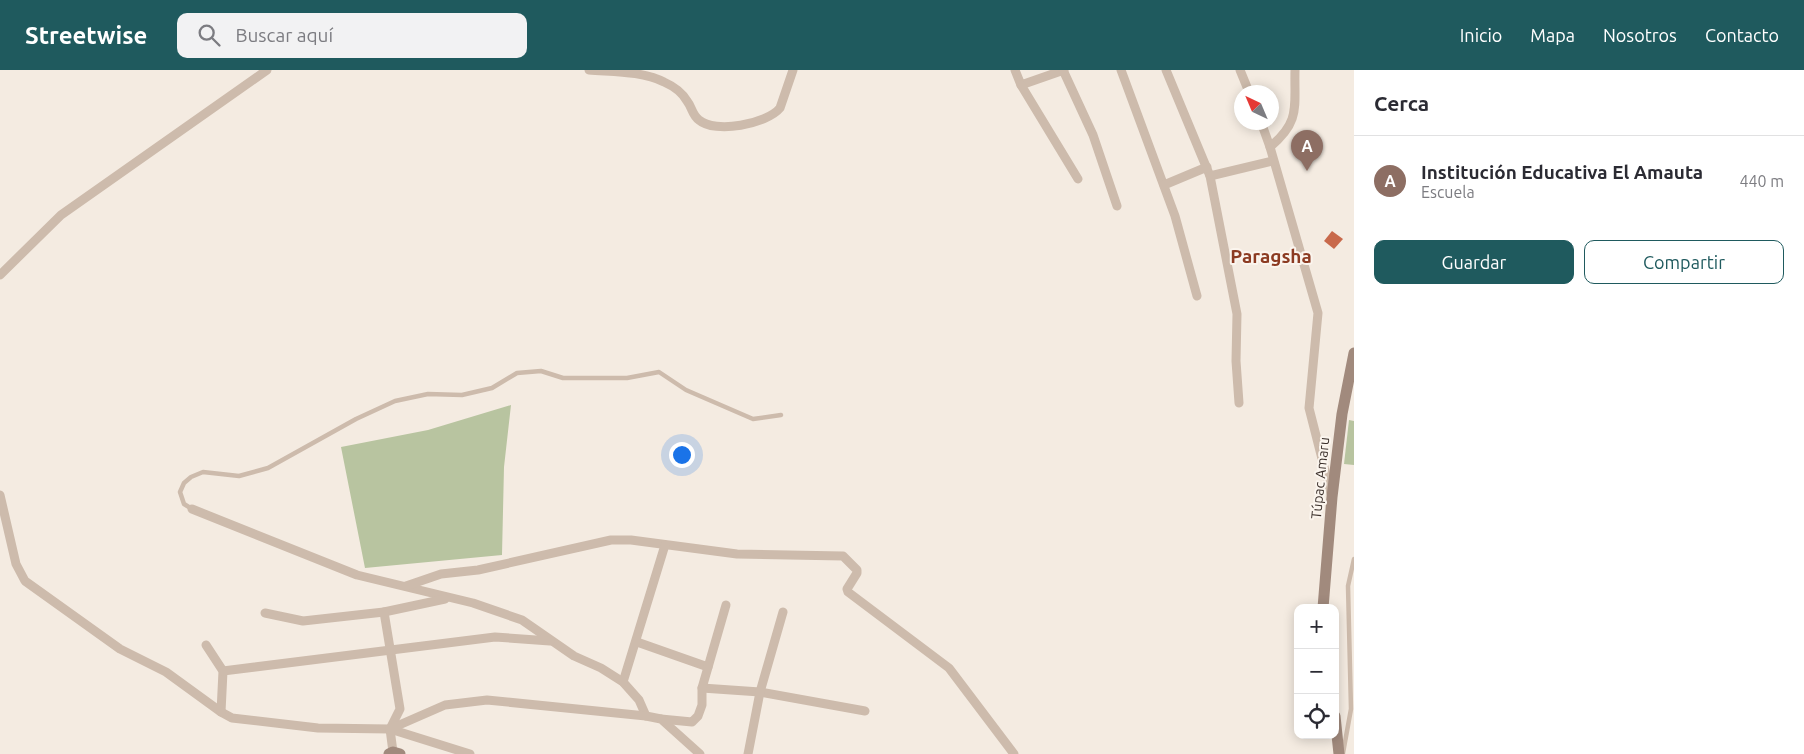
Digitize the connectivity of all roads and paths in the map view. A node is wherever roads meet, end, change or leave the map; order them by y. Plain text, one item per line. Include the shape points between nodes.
1 (267, 70) edge
2 (589, 70) edge
3 (793, 70) edge
4 (1015, 70) edge
5 (1064, 70) edge
6 (1120, 70) edge
7 (1166, 70) edge
8 (1240, 70) edge
9 (1295, 70) edge
10 (1022, 85) junction
11 (1246, 85) edge
12 (1264, 130) edge
13 (1270, 147) junction
14 (1273, 161) junction
15 (1208, 172) junction
16 (1078, 179) dead end
17 (1164, 185) junction
18 (1117, 206) dead end
19 (0, 274) edge
20 (1197, 296) dead end
21 (1354, 353) edge
22 (1239, 403) dead end
23 (781, 415) dead end
24 (0, 495) edge
25 (1332, 497) junction
26 (192, 509) joint
27 (665, 545) junction
28 (1354, 559) edge
29 (406, 586) junction
30 (448, 598) junction
31 (726, 604) dead end
32 (1324, 604) edge
33 (384, 612) junction
34 (783, 612) dead end
35 (265, 613) dead end
36 (551, 641) junction
37 (637, 642) junction
38 (206, 645) dead end
39 (390, 651) junction
40 (708, 667) junction
41 (223, 671) junction
42 (623, 682) junction
43 (702, 688) junction
44 (760, 692) junction
45 (1353, 709) edge
46 (865, 711) dead end
47 (221, 712) junction
48 (646, 716) junction
49 (661, 719) junction
50 (390, 729) junction
51 (1339, 739) edge
52 (394, 753) edge
53 (470, 754) edge
54 (700, 754) edge
55 (748, 754) edge
56 (1014, 754) edge
57 (1341, 754) edge

1 - 19 street via 61,215
2 - 3 street via 649,76 663,81 681,93 700,122 716,126 751,124 776,113
4 - 10 street
5 - 10 street
5 - 18 street via 1094,135
6 - 17 street
7 - 15 street
8 - 11 street
9 - 13 street via 1293,121 1284,135
10 - 16 street
12 - 13 street
13 - 14 street
14 - 15 street
14 - 25 street via 1318,313 1309,408
15 - 17 street
15 - 22 street via 1237,314
17 - 20 street
21 - 25 main road, Túpac Amaru via 1342,414
23 - 26 lane via 753,419 686,390 659,372 627,378 563,378 541,371 517,372 492,388 462,395 428,394 395,401 268,468 239,476 203,472 191,476 180,492 184,504
24 - 47 street via 16,564 25,580 120,649 166,672
25 - 32 main road, Túpac Amaru
26 - 29 street via 357,575
27 - 29 street via 611,540 478,570 442,574
27 - 37 street
27 - 56 street via 737,554 843,556 857,570 848,592 949,668
28 - 45 lane via 1348,586
29 - 30 street
30 - 33 street
30 - 36 street via 522,620
31 - 40 street
33 - 35 street via 303,621
33 - 39 street
34 - 44 street
36 - 39 street via 495,637
36 - 42 street
37 - 40 street
37 - 42 street
38 - 41 street
39 - 41 street
39 - 50 street via 400,712
40 - 43 street
41 - 47 street
42 - 48 street
43 - 44 street
43 - 49 street via 702,705 692,722
44 - 46 street
44 - 55 street
45 - 57 lane
47 - 50 street via 247,720 318,728
48 - 49 street
48 - 50 street via 487,700 445,705
49 - 54 street
50 - 52 street
50 - 53 street
51 - 57 main road

